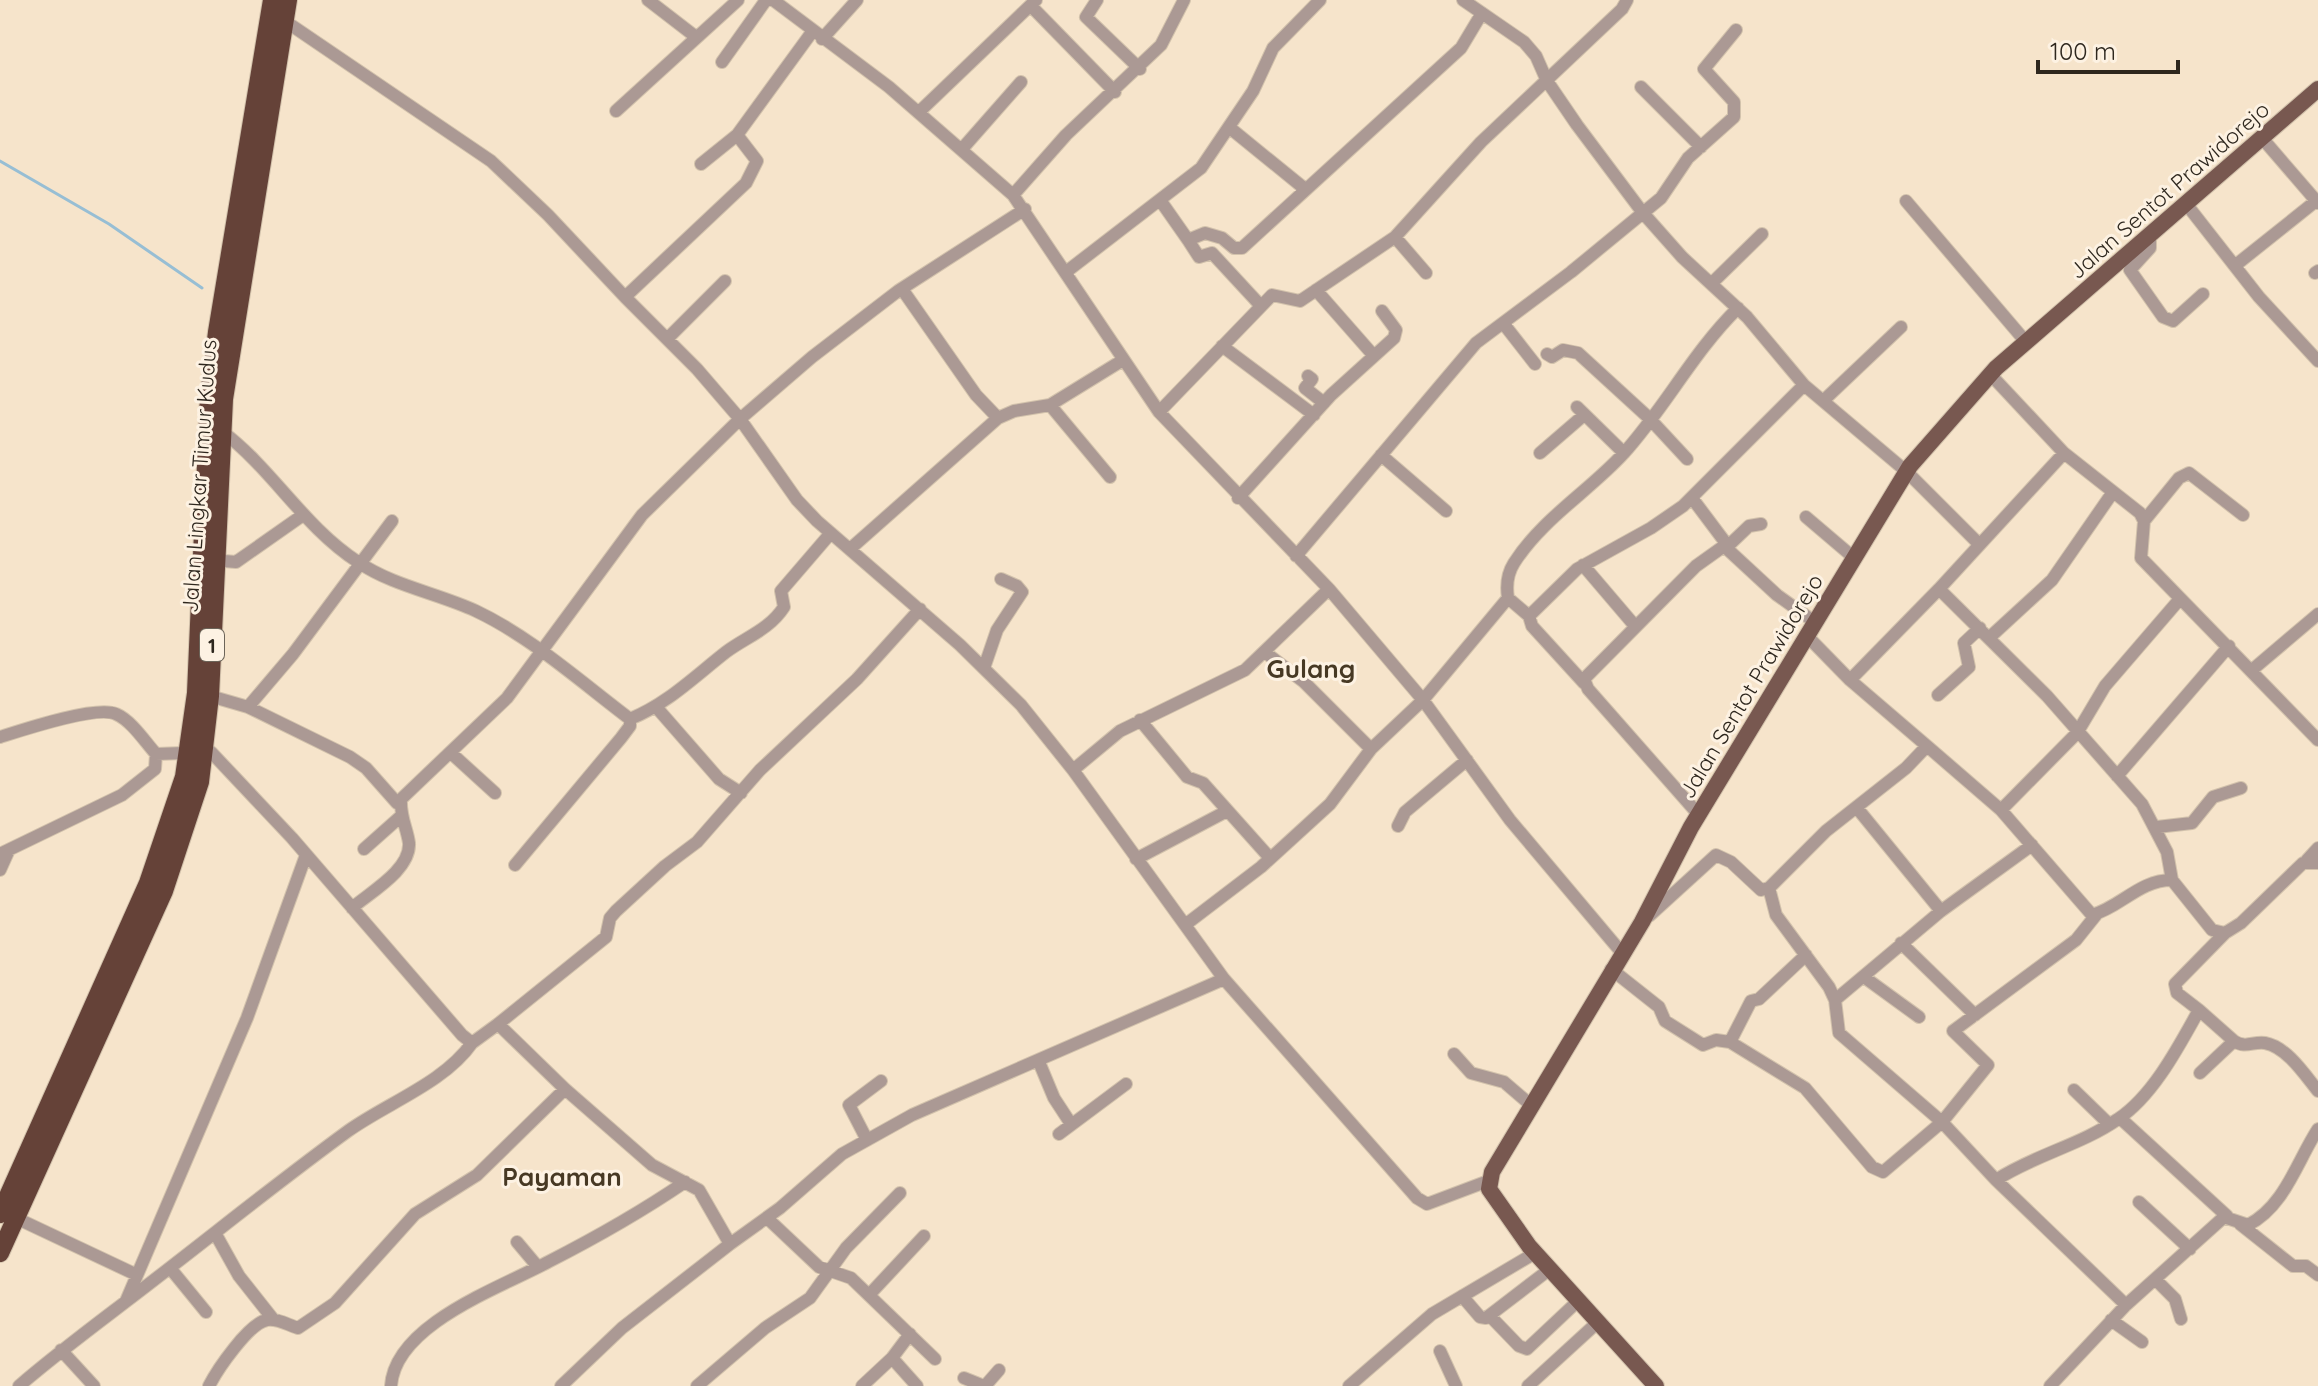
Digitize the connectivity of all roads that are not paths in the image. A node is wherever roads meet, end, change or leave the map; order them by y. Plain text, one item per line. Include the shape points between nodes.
1 (272, 0) edge
2 (288, 0) edge
3 (648, 0) edge
4 (738, 0) edge
5 (766, 0) edge
6 (773, 0) edge
7 (857, 0) edge
8 (1097, 0) edge
9 (1184, 0) edge
10 (1320, 0) edge
11 (1463, 0) edge
12 (1627, 0) edge
13 (1033, 3) edge
14 (1482, 13) junction
15 (285, 21) junction
16 (1736, 30) dead end
17 (817, 36) junction
18 (696, 37) junction
19 (722, 62) dead end
20 (1140, 69) junction
21 (1547, 81) junction
22 (1021, 82) dead end
23 (1641, 87) dead end
24 (2318, 89) edge
25 (1115, 92) junction
26 (616, 111) dead end
27 (919, 112) junction
28 (1230, 128) junction
29 (737, 135) junction
30 (2262, 138) junction
31 (1701, 147) junction
32 (962, 149) junction
33 (701, 164) dead end
34 (1305, 189) junction
35 (1013, 195) junction
36 (1160, 200) junction
37 (1906, 201) dead end
38 (2317, 202) edge
39 (2187, 205) junction
40 (1025, 209) junction
41 (1643, 213) junction
42 (1762, 234) dead end
43 (1395, 237) junction
44 (2150, 238) junction
45 (1188, 240) junction
46 (2237, 264) junction
47 (235, 269) junction
48 (1066, 272) junction
49 (1426, 273) dead end
50 (725, 281) dead end
51 (1712, 283) junction
52 (902, 289) junction
53 (1316, 290) junction
54 (2203, 294) dead end
55 (625, 297) junction
56 (230, 301) junction
57 (1261, 306) junction
58 (1738, 308) junction
59 (1382, 311) dead end
60 (1503, 323) junction
61 (1901, 327) dead end
62 (667, 339) junction
63 (2026, 342) junction
64 (1222, 346) junction
65 (1547, 354) dead end
66 (1374, 356) junction
67 (1123, 360) junction
68 (2318, 361) edge
69 (1535, 364) dead end
70 (1990, 374) junction
71 (1308, 376) dead end
72 (1804, 385) junction
73 (1823, 401) junction
74 (1324, 403) junction
75 (1050, 405) junction
76 (1159, 412) junction
77 (1314, 415) junction
78 (998, 418) junction
79 (1649, 418) junction
80 (740, 419) junction
81 (223, 432) junction
82 (1540, 453) dead end
83 (1624, 453) junction
84 (2064, 453) junction
85 (1381, 455) junction
86 (1687, 459) dead end
87 (1907, 472) junction
88 (1110, 477) dead end
89 (2113, 492) junction
90 (1238, 498) junction
91 (1692, 498) junction
92 (1446, 511) dead end
93 (303, 515) junction
94 (2243, 515) dead end
95 (1806, 517) dead end
96 (392, 521) dead end
97 (2144, 521) junction
98 (1761, 524) dead end
99 (830, 534) junction
100 (1979, 544) junction
101 (1728, 546) junction
102 (850, 549) junction
103 (215, 554) junction
104 (1296, 556) junction
105 (1853, 557) junction
106 (358, 562) junction
107 (1583, 565) junction
108 (1001, 579) dead end
109 (1329, 589) junction
110 (1939, 589) junction
111 (1508, 598) junction
112 (2179, 600) junction
113 (920, 609) junction
114 (2318, 614) edge
115 (1529, 616) junction
116 (1635, 626) junction
117 (1812, 630) junction
118 (1985, 632) junction
119 (2229, 646) junction
120 (1266, 653) junction
121 (543, 654) junction
122 (984, 668) junction
123 (2252, 670) junction
124 (1850, 680) junction
125 (1584, 683) junction
126 (1938, 695) dead end
127 (210, 696) junction
128 (1423, 700) junction
129 (248, 707) junction
130 (657, 708) junction
131 (630, 719) junction
132 (1140, 720) junction
133 (2077, 733) junction
134 (0, 737) edge
135 (2318, 740) edge
136 (1927, 746) junction
137 (189, 748) junction
138 (1371, 749) junction
139 (451, 753) junction
140 (156, 754) junction
141 (1467, 760) junction
142 (1073, 770) junction
143 (2117, 776) junction
144 (2241, 788) dead end
145 (495, 793) dead end
146 (741, 793) junction
147 (401, 800) junction
148 (1857, 808) junction
149 (2001, 810) junction
150 (1227, 811) junction
151 (1699, 815) junction
152 (400, 817) junction
153 (1398, 826) dead end
154 (2157, 827) junction
155 (2032, 845) junction
156 (2318, 848) edge
157 (364, 849) dead end
158 (4, 852) edge
159 (306, 855) junction
160 (1270, 858) junction
161 (1136, 859) junction
162 (2312, 862) edge
163 (515, 865) dead end
164 (0, 870) edge
165 (2172, 880) junction
166 (1769, 888) junction
167 (352, 908) junction
168 (1941, 911) junction
169 (2096, 915) junction
170 (1642, 922) junction
171 (1185, 925) junction
172 (2225, 933) junction
173 (1901, 943) junction
174 (1622, 953) junction
175 (1806, 955) junction
176 (1611, 969) junction
177 (1864, 977) junction
178 (1224, 979) junction
179 (1835, 1000) junction
180 (2199, 1010) junction
181 (1975, 1015) junction
182 (1919, 1017) dead end
183 (498, 1024) junction
184 (2234, 1041) junction
185 (1730, 1042) junction
186 (472, 1043) junction
187 (1454, 1054) dead end
188 (1039, 1062) junction
189 (2200, 1073) dead end
190 (881, 1081) dead end
191 (1126, 1084) dead end
192 (565, 1089) junction
193 (2074, 1090) dead end
194 (2318, 1091) edge
195 (1532, 1106) junction
196 (2115, 1121) junction
197 (1942, 1122) junction
198 (1071, 1124) junction
199 (2318, 1129) edge
200 (1059, 1134) dead end
201 (867, 1140) junction
202 (1996, 1180) junction
203 (1488, 1181) junction
204 (685, 1182) junction
205 (900, 1193) dead end
206 (2139, 1202) dead end
207 (8, 1216) edge
208 (2227, 1216) junction
209 (767, 1218) junction
210 (2240, 1224) junction
211 (215, 1233) junction
212 (924, 1236) dead end
213 (517, 1242) dead end
214 (730, 1244) junction
215 (2190, 1249) junction
216 (0, 1253) edge
217 (1535, 1253) junction
218 (538, 1267) junction
219 (170, 1268) junction
220 (831, 1269) junction
221 (1550, 1269) junction
222 (137, 1275) junction
223 (2318, 1275) edge
224 (2155, 1279) junction
225 (869, 1295) junction
226 (1462, 1296) junction
227 (1579, 1300) junction
228 (125, 1303) junction
229 (2126, 1305) junction
230 (206, 1312) dead end
231 (1490, 1316) junction
232 (273, 1319) junction
233 (2181, 1319) dead end
234 (2111, 1320) junction
235 (1598, 1322) junction
236 (910, 1334) junction
237 (2142, 1342) dead end
238 (61, 1350) junction
239 (1440, 1351) dead end
240 (892, 1358) junction
241 (935, 1359) dead end
242 (999, 1370) dead end
243 (964, 1378) dead end
244 (19, 1386) edge
245 (94, 1386) edge
246 (209, 1386) edge
247 (391, 1386) edge
248 (561, 1386) edge
249 (697, 1386) edge
250 (862, 1386) edge
251 (917, 1386) edge
252 (984, 1386) edge
253 (1349, 1386) edge
254 (1456, 1386) edge
255 (1528, 1386) edge
256 (1656, 1386) edge
257 (2050, 1386) edge

1 - 47 highway, Jalan Lingkar Timur Kudus / 1
2 - 15 highway, Jalan Lingkar Timur Kudus / 1
3 - 18 street
4 - 18 street
5 - 19 street
6 - 17 street
7 - 17 street
8 - 20 street via 1086,17
9 - 20 street via 1161,45
10 - 28 street via 1273,48
11 - 14 street
12 - 21 street
13 - 25 street
13 - 27 street
14 - 21 street via 1524,42
14 - 34 street via 1461,48
15 - 47 highway, Jalan Lingkar Timur Kudus / 1
15 - 55 street via 491,161
16 - 31 street via 1704,69 1734,102 1734,117
17 - 27 street
17 - 29 street
18 - 26 street
20 - 25 street
21 - 41 street
21 - 43 street via 1481,142
22 - 32 street
23 - 31 street
24 - 30 main road, Jalan Sentot Prawidorejo
25 - 35 street via 1066,135
27 - 32 street
28 - 34 street
28 - 36 street via 1201,168
29 - 33 street
29 - 55 street via 756,156 746,183
30 - 38 street
30 - 39 main road, Jalan Sentot Prawidorejo
31 - 41 street
32 - 35 street
34 - 45 street via 1237,250 1205,233
35 - 40 street
36 - 45 street
36 - 48 street
37 - 63 street
38 - 46 street
39 - 44 main road, Jalan Sentot Prawidorejo
39 - 46 street
40 - 48 street
40 - 52 street
41 - 51 street
41 - 60 street
42 - 51 street
43 - 49 street
43 - 53 street
44 - 54 street via 2150,248 2130,270 2163,317 2173,321
44 - 63 main road, Jalan Sentot Prawidorejo
45 - 57 street via 1199,257 1212,253
46 - 68 street via 2259,297
47 - 56 highway, Jalan Lingkar Timur Kudus / 1
48 - 67 street
50 - 62 street
51 - 58 street
52 - 78 street
52 - 80 street
53 - 57 street via 1294,302 1272,295
53 - 66 street
55 - 62 street
56 - 81 highway, Jalan Lingkar Timur Kudus / 1
56 - 137 highway, Jalan Lingkar Timur Kudus / 1 via 209,396
57 - 64 street
58 - 72 street
58 - 79 street via 1715,330
59 - 66 street via 1397,333
60 - 69 street
60 - 85 street via 1456,364
61 - 73 street
62 - 80 street
63 - 70 main road, Jalan Sentot Prawidorejo
64 - 76 street
64 - 77 street
65 - 79 street via 1578,353
66 - 74 street
67 - 75 street
67 - 76 street
70 - 84 street
70 - 87 main road, Jalan Sentot Prawidorejo
71 - 74 street via 1312,379 1305,388
72 - 73 street
72 - 91 street
73 - 87 street
74 - 77 street
75 - 78 street
75 - 88 street
76 - 90 street
77 - 90 street
78 - 102 street
79 - 83 street
79 - 86 street
80 - 99 street via 797,500
80 - 121 street via 642,515
81 - 93 street
81 - 103 highway, Jalan Lingkar Timur Kudus / 1
82 - 83 street via 1580,411
83 - 111 street via 1529,544 1508,577
84 - 89 street
84 - 100 street
85 - 92 street
85 - 104 street
87 - 100 street
87 - 105 main road, Jalan Sentot Prawidorejo
89 - 97 street
89 - 118 street via 2052,580
90 - 104 street
91 - 101 street
91 - 107 street via 1651,528
93 - 103 street via 236,562
93 - 106 street
94 - 97 street via 2189,473
95 - 105 street
96 - 106 street
97 - 112 street via 2141,558
98 - 101 street via 1749,526
99 - 102 street
99 - 130 street via 781,591 784,607 778,616
100 - 110 street
101 - 116 street via 1696,566
101 - 117 street
102 - 113 street
103 - 127 highway, Jalan Lingkar Timur Kudus / 1
104 - 109 street
105 - 117 main road, Jalan Sentot Prawidorejo
106 - 121 street via 477,612
106 - 129 street
107 - 115 street
107 - 116 street
108 - 122 street via 1022,592 997,630
109 - 120 street
109 - 128 street
110 - 118 street
110 - 124 street
111 - 115 street
111 - 128 street
112 - 119 street
112 - 133 street via 2105,686
113 - 122 street
113 - 146 street
114 - 123 street
115 - 125 street via 1532,626
116 - 125 street
117 - 124 street
117 - 151 main road, Jalan Sentot Prawidorejo
118 - 126 street via 1964,643 1969,667
118 - 133 street
119 - 123 street
119 - 143 street
120 - 132 street via 1226,681
120 - 138 street via 1304,682
121 - 131 street
121 - 139 street
122 - 142 street
123 - 135 street
124 - 136 street
125 - 151 street
127 - 129 street
127 - 137 highway, Jalan Lingkar Timur Kudus / 1
128 - 138 street
128 - 141 street
129 - 147 street via 350,757 392,800
130 - 131 street
130 - 146 street via 719,779
131 - 163 street via 621,738
132 - 142 street
132 - 150 street via 1187,777 1203,783
133 - 143 street
133 - 149 street
134 - 140 street via 38,723 110,712
136 - 148 street
136 - 149 street
137 - 140 street
137 - 159 street via 223,761
137 - 207 highway, Jalan Lingkar Timur Kudus / 1 via 183,842
138 - 160 street via 1343,791
139 - 145 street
139 - 147 street
140 - 158 street via 155,769 122,795
141 - 153 street via 1405,812
141 - 174 street via 1510,820
142 - 161 street
143 - 154 street
144 - 154 street via 2213,797 2192,823
146 - 183 street via 697,842 616,911 606,937
147 - 152 street
148 - 166 street
148 - 168 street
149 - 155 street
150 - 160 street
150 - 161 street
151 - 170 main road, Jalan Sentot Prawidorejo
152 - 157 street
152 - 167 street via 409,843 405,860
154 - 165 street
155 - 168 street
155 - 169 street via 2088,913
156 - 162 street
158 - 164 street
159 - 167 street
159 - 222 street via 247,1018
160 - 171 street
161 - 171 street
162 - 172 street
165 - 169 street via 2128,893
165 - 172 street via 2212,930
166 - 170 street via 1761,890 1716,855
166 - 175 street via 1776,915
167 - 186 street
168 - 173 street
169 - 181 street via 2076,940
170 - 174 main road, Jalan Sentot Prawidorejo
171 - 178 street
172 - 180 street via 2175,984 2177,993
173 - 177 street
173 - 181 street
174 - 176 main road, Jalan Sentot Prawidorejo
175 - 179 street
175 - 185 street via 1751,1001
176 - 185 street via 1659,1007 1665,1021 1703,1045
176 - 195 main road, Jalan Sentot Prawidorejo
177 - 179 street
177 - 182 street
178 - 188 street
178 - 203 street via 1417,1198 1427,1204 1438,1202
179 - 197 street via 1839,1033
180 - 184 street
180 - 196 street via 2160,1071
181 - 197 street via 1953,1031 1988,1065
183 - 186 street
183 - 192 street
184 - 189 street
184 - 194 street via 2245,1046 2261,1042 2282,1051
185 - 197 street via 1805,1088 1877,1171 1887,1171
186 - 211 street
187 - 195 street via 1471,1073 1504,1082
188 - 198 street
188 - 201 street via 912,1115
190 - 201 street via 849,1105
191 - 198 street
192 - 204 street via 652,1165
192 - 232 street via 477,1175 415,1214 316,1318 298,1328
193 - 196 street
195 - 203 main road, Jalan Sentot Prawidorejo
196 - 202 street
196 - 208 street
197 - 202 street
198 - 200 street
199 - 210 street via 2295,1175 2274,1202 2253,1223
201 - 209 street via 842,1154
202 - 229 street
203 - 217 main road
204 - 214 street via 699,1190
204 - 218 street
205 - 220 street
206 - 215 street
207 - 216 highway, Jalan Lingkar Timur Kudus / 1
207 - 222 street
208 - 210 street
208 - 215 street
209 - 214 street
209 - 220 street via 819,1267
210 - 223 street via 2293,1266 2306,1266
211 - 219 street
211 - 232 street via 239,1276
212 - 225 street
213 - 218 street
214 - 248 street via 622,1328
215 - 224 street
217 - 221 main road
217 - 226 street
218 - 247 street via 479,1294 420,1336 403,1355
219 - 228 street
219 - 230 street
220 - 225 street
220 - 249 street via 810,1298
221 - 227 main road
221 - 231 street
222 - 228 street
224 - 229 street
224 - 233 street via 2175,1299
225 - 236 street
226 - 231 street via 1480,1317
226 - 253 street via 1432,1314
227 - 231 street via 1527,1349
227 - 235 main road
228 - 238 street
229 - 234 street
232 - 246 street via 259,1323 218,1368
234 - 237 street
234 - 257 street
235 - 255 street
235 - 256 main road
236 - 240 street
236 - 241 street
238 - 244 street
238 - 245 street
239 - 254 street
240 - 250 street
240 - 251 street
242 - 252 street
243 - 252 street

